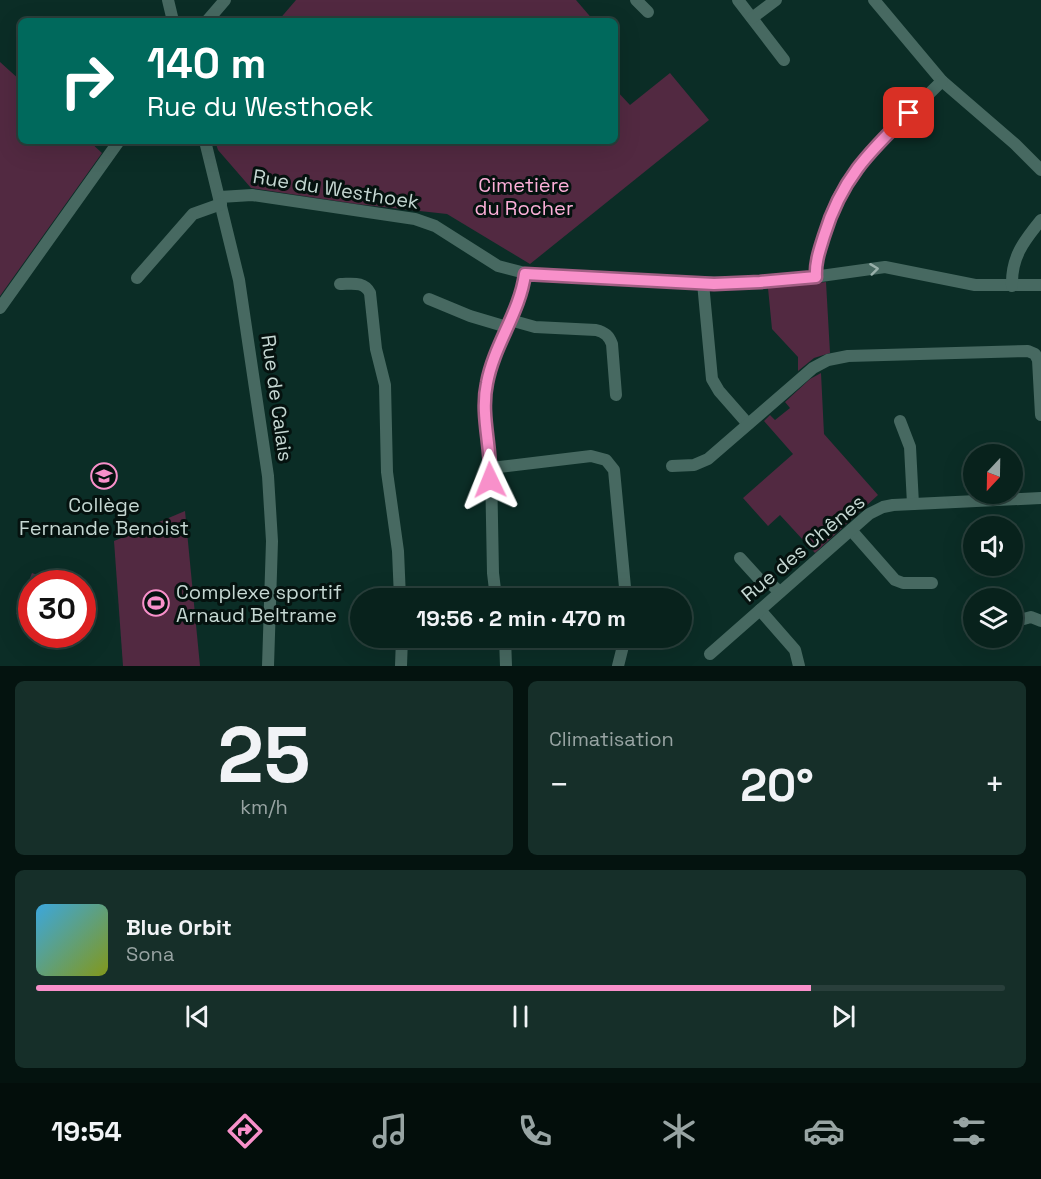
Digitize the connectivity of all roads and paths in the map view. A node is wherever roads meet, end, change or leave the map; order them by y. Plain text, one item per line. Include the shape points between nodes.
1 (168, 0) edge
2 (225, 0) edge
3 (636, 0) edge
4 (738, 0) edge
5 (776, 0) edge
6 (874, 0) edge
7 (648, 12) dead end
8 (172, 18) edge
9 (210, 18) edge
10 (752, 18) junction
11 (784, 60) dead end
12 (942, 81) junction
13 (117, 144) edge
14 (206, 144) edge
15 (1041, 170) edge
16 (220, 201) junction
17 (1041, 220) edge
18 (525, 274) junction
19 (816, 277) junction
20 (136, 278) dead end
21 (703, 283) junction
22 (340, 284) dead end
23 (1041, 285) edge
24 (1012, 286) junction
25 (429, 299) dead end
26 (0, 308) edge
27 (509, 323) junction
28 (1039, 355) edge
29 (616, 395) dead end
30 (1041, 415) edge
31 (900, 421) dead end
32 (748, 424) junction
33 (672, 466) dead end
34 (491, 468) junction
35 (1041, 498) edge
36 (913, 504) junction
37 (851, 530) junction
38 (740, 558) dead end
39 (932, 583) dead end
40 (400, 588) edge
41 (495, 588) edge
42 (625, 588) edge
43 (780, 592) junction
44 (760, 610) junction
45 (1023, 620) edge
46 (1041, 621) edge
47 (402, 648) edge
48 (505, 648) edge
49 (622, 648) edge
50 (710, 654) dead end
51 (268, 666) edge
52 (401, 666) edge
53 (506, 666) edge
54 (618, 666) edge
55 (799, 666) edge

1 - 8 street
2 - 9 street
3 - 7 street
4 - 10 street
5 - 10 street
6 - 12 street
10 - 11 street
12 - 15 street
12 - 19 street via 875,146 840,194 821,248
13 - 26 street
14 - 16 street, Rue de Calais
16 - 18 street, Rue du Westhoek via 240,194 252,195 415,219 435,226 492,263
16 - 20 street, Rue du Westhoek via 193,214
16 - 51 street, Rue de Calais via 241,291 270,488
17 - 24 street via 1018,250
18 - 21 street, Rue du Westhoek
18 - 27 street
19 - 21 street, Rue du Westhoek
19 -> 24 street, Rue du Westhoek via 885,267 967,284
21 - 32 street via 712,379
22 - 40 street via 362,284 370,293 376,350 385,385 387,472
23 - 24 street, Rue du Westhoek
25 - 27 street via 470,316
27 - 29 street via 596,330 607,335 612,344
27 - 34 street via 490,370 485,395
28 - 30 street
28 - 32 street via 1019,350 833,359 813,368
31 - 36 street via 910,447
32 - 33 street via 704,462
34 - 41 street
34 - 42 street via 591,456 609,463 615,474
35 - 36 street, Rue des Chênes
36 - 37 street, Rue des Chênes via 877,509
37 - 39 street via 895,580
37 - 43 street, Rue des Chênes
38 - 43 street via 760,580
43 - 44 street, Rue des Chênes
44 - 50 street, Rue des Chênes
44 - 55 street via 795,650
45 - 46 street via 1031,617
47 - 52 street
48 - 53 street
49 - 54 street

